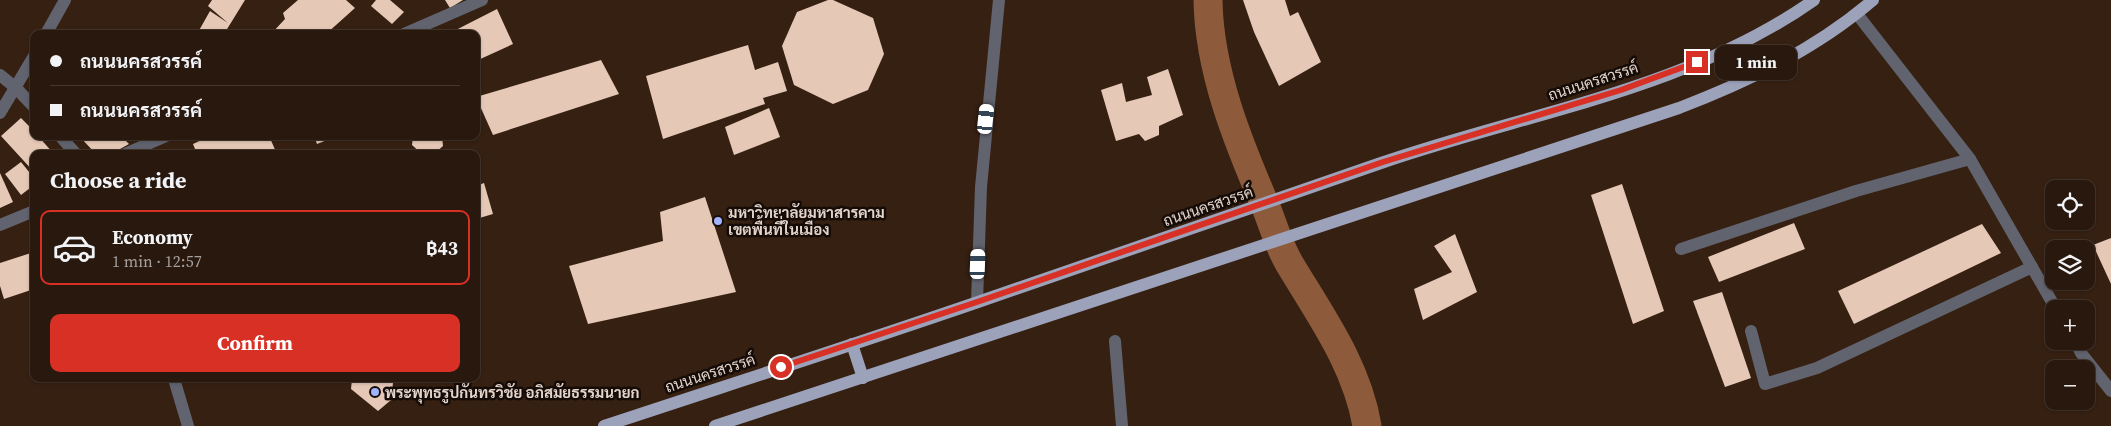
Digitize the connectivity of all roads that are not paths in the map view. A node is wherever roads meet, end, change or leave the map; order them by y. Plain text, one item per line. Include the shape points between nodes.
1 (65, 0) edge
2 (482, 0) edge
3 (999, 0) edge
4 (1814, 0) edge
5 (1873, 0) edge
6 (1857, 14) junction
7 (48, 30) edge
8 (413, 30) edge
9 (30, 63) edge
10 (0, 75) edge
11 (16, 88) junction
12 (30, 103) edge
13 (0, 113) edge
14 (64, 140) edge
15 (157, 140) edge
16 (72, 150) edge
17 (134, 150) edge
18 (1970, 159) junction
19 (30, 213) edge
20 (0, 226) edge
21 (1681, 249) dead end
22 (2032, 267) junction
23 (2051, 300) edge
24 (977, 302) junction
25 (1751, 331) dead end
26 (1115, 341) dead end
27 (852, 344) junction
28 (2080, 350) edge
29 (863, 378) junction
30 (175, 382) edge
31 (2111, 391) edge
32 (188, 426) edge
33 (604, 426) edge
34 (715, 426) edge
35 (1122, 426) edge

1 - 7 street
2 - 8 street
3 - 24 street via 981,187
4 - 24 main road, ถนนนครสวรรค์ via 1755,36 1667,74 1383,162
5 - 6 main road
6 - 18 street
6 - 29 main road via 1772,68 1726,90 1633,124
9 - 11 street
10 - 11 street
11 - 12 street
11 - 13 street
14 - 16 street
15 - 17 street
18 - 21 street via 1856,191
18 - 22 street
19 - 20 street
22 - 23 street
22 - 25 street via 1817,368 1765,384
24 - 27 main road, ถนนนครสวรรค์
26 - 35 street
27 - 29 main road
27 - 33 main road, ถนนนครสวรรค์
28 - 31 street
29 - 34 main road
30 - 32 street

